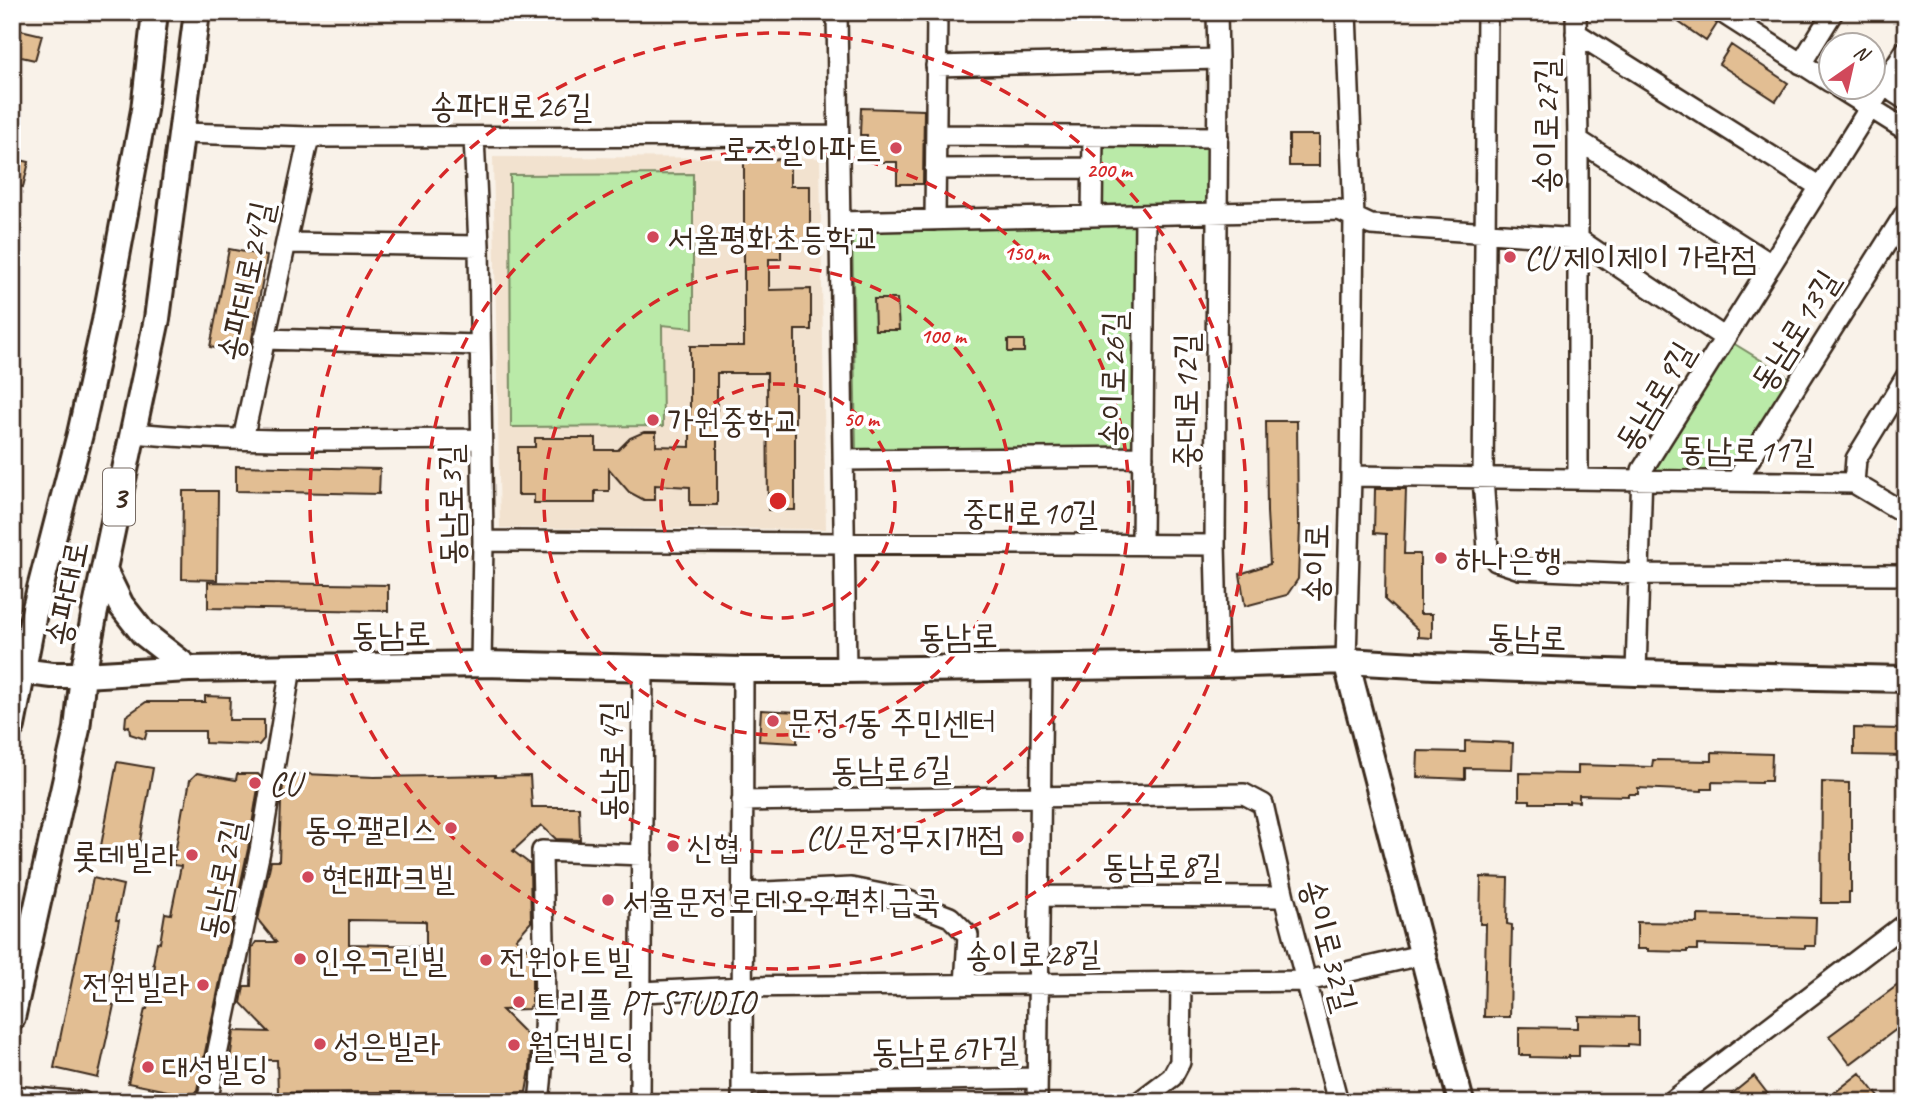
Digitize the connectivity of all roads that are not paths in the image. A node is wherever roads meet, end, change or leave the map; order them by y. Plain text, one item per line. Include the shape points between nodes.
1 (155, 12) edge
2 (197, 12) edge
3 (837, 12) edge
4 (937, 12) edge
5 (1217, 12) edge
6 (1346, 12) edge
7 (1487, 12) edge
8 (1576, 12) edge
9 (1833, 12) edge
10 (1725, 13) edge
11 (1576, 33) junction
12 (1906, 50) edge
13 (1219, 59) junction
14 (1801, 64) junction
15 (936, 66) junction
16 (1816, 73) edge
17 (1906, 75) edge
18 (1906, 100) edge
19 (1862, 102) edge
20 (1870, 107) junction
21 (1906, 130) edge
22 (183, 133) junction
23 (936, 135) junction
24 (839, 136) junction
25 (1093, 136) junction
26 (309, 137) junction
27 (474, 137) junction
28 (1218, 137) junction
29 (1578, 140) junction
30 (1093, 168) junction
31 (935, 169) junction
32 (1819, 187) junction
33 (1906, 212) edge
34 (1217, 213) junction
35 (1145, 215) junction
36 (1092, 216) junction
37 (1354, 217) junction
38 (935, 220) junction
39 (840, 222) junction
40 (1485, 233) junction
41 (1578, 239) junction
42 (286, 243) junction
43 (479, 246) junction
44 (1771, 264) junction
45 (1725, 338) junction
46 (264, 339) junction
47 (479, 345) junction
48 (1906, 377) edge
49 (134, 433) junction
50 (243, 439) junction
51 (481, 439) junction
52 (1143, 457) junction
53 (843, 460) junction
54 (1351, 476) junction
55 (1483, 478) junction
56 (1578, 479) junction
57 (1642, 479) junction
58 (1736, 481) junction
59 (1854, 483) junction
60 (1906, 514) edge
61 (483, 541) junction
62 (844, 543) junction
63 (1142, 544) junction
64 (1215, 545) junction
65 (104, 570) junction
66 (1639, 574) junction
67 (1906, 575) edge
68 (1346, 661) junction
69 (481, 664) junction
70 (1219, 665) junction
71 (643, 667) junction
72 (1042, 667) junction
73 (291, 668) junction
74 (189, 669) junction
75 (743, 670) junction
76 (846, 670) junction
77 (17, 671) edge
78 (1636, 673) junction
79 (83, 675) junction
80 (1906, 680) edge
81 (12, 726) edge
82 (1041, 797) junction
83 (742, 801) junction
84 (1263, 804) joint
85 (642, 855) junction
86 (742, 892) junction
87 (1040, 896) junction
88 (1284, 897) junction
89 (1906, 923) edge
90 (1421, 955) junction
91 (1307, 981) junction
92 (1181, 982) junction
93 (1039, 984) junction
94 (965, 985) junction
95 (742, 988) junction
96 (642, 992) junction
97 (12, 1018) edge
98 (1037, 1078) junction
99 (855, 1082) junction
100 (742, 1093) edge
101 (12, 1096) edge
102 (82, 1102) edge
103 (207, 1102) edge
104 (539, 1102) edge
105 (640, 1102) edge
106 (855, 1102) edge
107 (1037, 1102) edge
108 (1139, 1102) edge
109 (1338, 1102) edge
110 (1461, 1102) edge
111 (1671, 1102) edge

1 - 77 main road, 송파대로 / 3 via 144,110 105,321
2 - 22 main road, 송파대로 / 3
3 - 24 street
4 - 15 street
5 - 13 street, 중대로12길
6 - 37 street, 송이로
7 - 40 street, 송이로27길
8 - 11 street, 송이로27길
9 - 14 street
10 - 14 street
11 - 29 street, 송이로27길
11 - 32 street
12 - 20 street, 동남로9길
13 - 15 street
13 - 28 street, 중대로12길
14 - 16 street
15 - 23 street
17 - 18 street via 1895,93
19 - 20 street
20 - 21 street
20 - 32 street, 동남로9길
22 - 26 street, 송파대로26길
22 - 49 main road, 송파대로 / 3 via 157,319
23 - 25 street
23 - 31 street
24 - 27 street, 송파대로26길
24 - 39 street
25 - 28 street
25 - 30 street
26 - 27 street, 송파대로26길
26 - 42 street, 송파대로24길
27 - 43 street, 동남로3길
28 - 34 street, 중대로12길
29 - 41 street, 송이로27길
29 - 44 street
30 - 31 street
30 - 36 street
31 - 38 street
32 - 44 street, 동남로9길
33 - 58 street, 동남로13길
34 - 35 street
34 - 37 street via 1339,210
34 - 64 street, 중대로12길
35 - 36 street
35 - 52 street, 송이로26길
36 - 38 street
37 - 40 street, 송이로27길 via 1371,225
37 - 54 street, 송이로
38 - 39 street
39 - 53 street
40 - 41 street, 송이로27길
40 - 55 street
41 - 45 street, 송이로27길
41 - 56 street
42 - 43 street
42 - 46 street, 송파대로24길
43 - 47 street, 동남로3길
44 - 45 street, 동남로9길
45 - 57 street, 동남로9길 via 1642,470
46 - 47 street
46 - 50 street, 송파대로24길
47 - 51 street, 동남로3길
48 - 59 street via 1856,459
49 - 50 street
49 - 65 main road, 송파대로 / 3
50 - 51 street
51 - 61 street, 동남로3길
52 - 53 street, 중대로10길
52 - 63 street, 송이로26길
53 - 62 street
54 - 55 street, 동남로11길
54 - 68 street, 송이로
55 - 56 street, 동남로11길
55 - 66 street via 1488,550 1496,561 1520,569
56 - 57 street, 동남로11길
57 - 58 street, 동남로11길
57 - 66 street, 동남로9길
58 - 59 street, 동남로11길
59 - 60 street, 동남로11길
61 - 62 street, 중대로10길
61 - 69 street, 동남로3길
62 - 63 street, 중대로10길
62 - 76 street
63 - 64 street, 중대로10길
64 - 70 street, 중대로12길
65 - 74 main road via 121,605 143,633
65 - 79 main road, 송파대로 / 3
66 - 67 street
66 - 78 street, 동남로9길
68 - 70 main road, 동남로
68 - 78 main road, 동남로
68 - 90 main road, 송이로
69 - 71 main road, 동남로
69 - 73 main road, 동남로
70 - 72 main road, 동남로
71 - 75 main road, 동남로
71 - 85 street, 동남로4길
72 - 76 main road, 동남로
72 - 82 street
73 - 74 main road, 동남로
73 - 103 street, 동남로2길 via 260,851
74 - 79 main road, 동남로
75 - 76 main road, 동남로
75 - 83 street
77 - 79 main road, 동남로
77 - 81 main road, 송파대로 / 3
78 - 80 main road, 동남로
79 - 97 main road, 송파대로 / 3 via 77,729
82 - 83 street, 동남로6길
82 - 84 street, 동남로8길 via 1244,794
82 - 87 street
83 - 86 street
84 - 88 street, 송이로32길
85 - 96 street, 동남로4길
85 - 104 street, 동남로4길 via 542,851 544,1021
86 - 94 street via 851,888 901,898 950,917 968,935
86 - 95 street
87 - 88 street, 동남로8길
87 - 93 street
88 - 91 street, 송이로32길
89 - 111 street
90 - 91 street, 송이로28길
90 - 110 main road, 송이로
91 - 92 street, 송이로28길
91 - 109 street, 송이로32길
92 - 93 street, 송이로28길
92 - 108 street via 1180,1062 1172,1077
93 - 94 street, 송이로28길
93 - 98 street
94 - 95 street, 송이로28길
95 - 96 street, 송이로28길
95 - 100 street
96 - 105 street, 동남로4길
98 - 99 street, 동남로6가길
98 - 107 street
99 - 100 street, 동남로6가길
99 - 106 street, 동남로6가길
101 - 102 street

